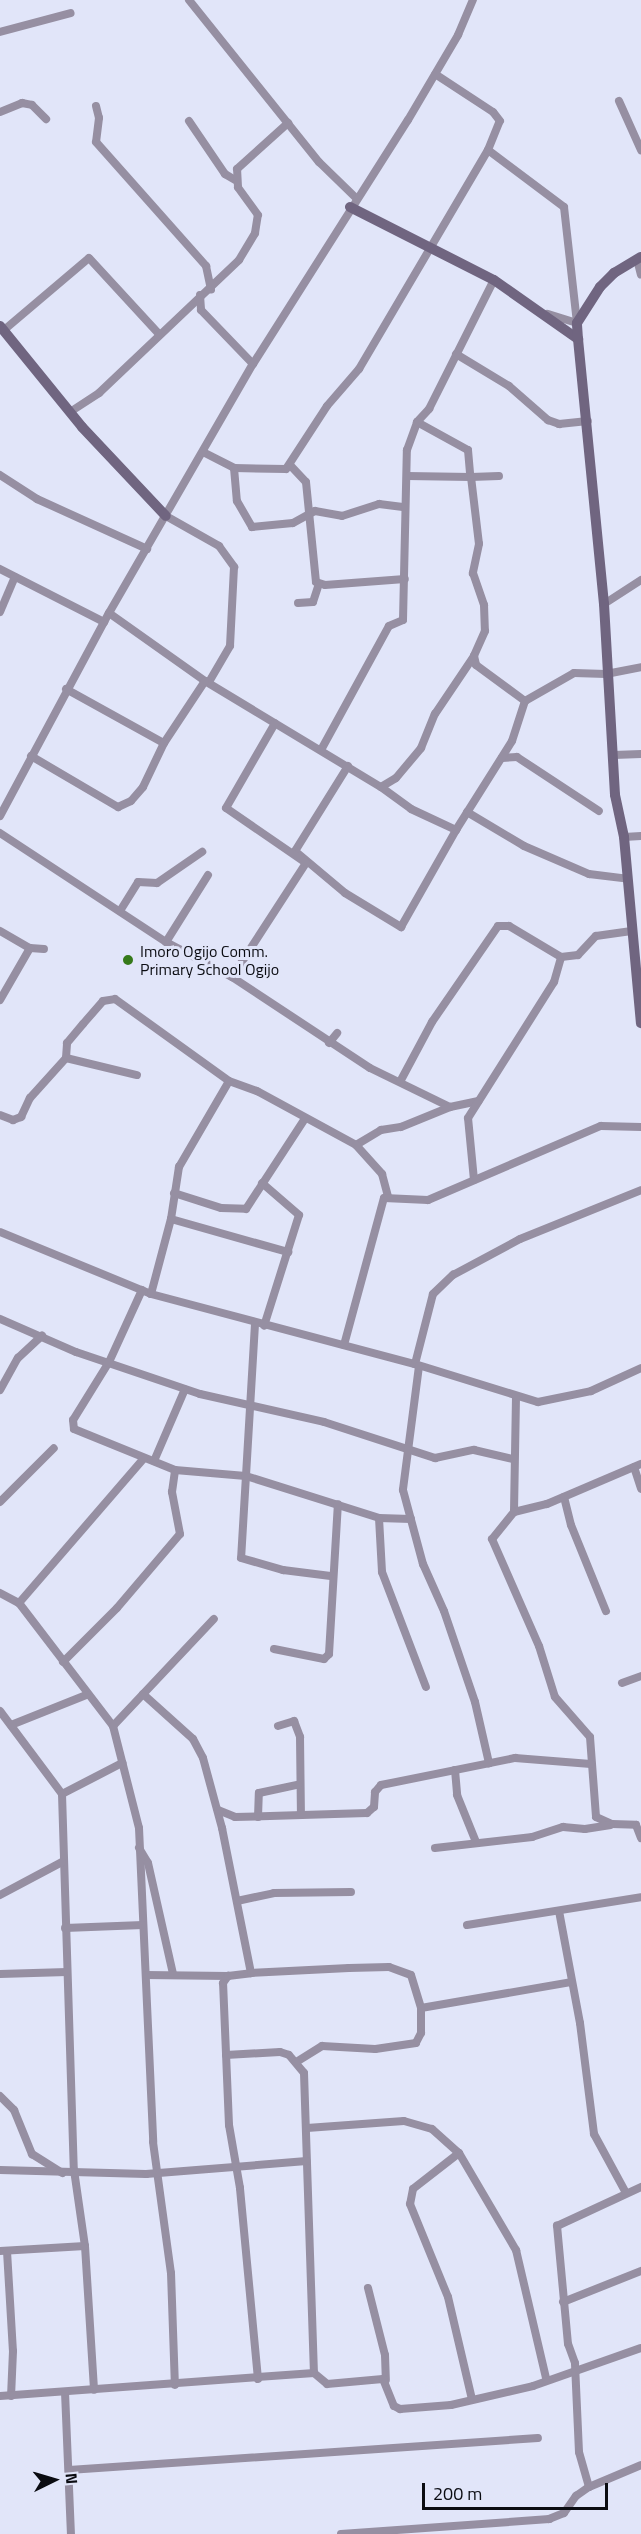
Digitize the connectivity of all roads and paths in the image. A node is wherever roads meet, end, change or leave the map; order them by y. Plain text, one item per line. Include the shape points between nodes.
1 (189, 0) edge
2 (475, 1) edge
3 (70, 13) dead end
4 (0, 32) edge
5 (435, 74) junction
6 (619, 101) dead end
7 (96, 106) dead end
8 (0, 112) edge
9 (46, 118) dead end
10 (189, 121) dead end
11 (288, 123) junction
12 (488, 150) junction
13 (641, 150) edge
14 (236, 180) junction
15 (353, 203) junction
16 (429, 249) junction
17 (639, 258) edge
18 (208, 271) junction
19 (641, 274) edge
20 (219, 280) junction
21 (494, 280) junction
22 (211, 289) junction
23 (200, 295) junction
24 (186, 308) junction
25 (201, 310) junction
26 (545, 313) junction
27 (576, 323) junction
28 (2, 328) edge
29 (158, 333) junction
30 (578, 339) junction
31 (456, 354) junction
32 (253, 364) junction
33 (70, 412) junction
34 (588, 421) junction
35 (417, 422) junction
36 (203, 453) junction
37 (290, 465) junction
38 (234, 468) junction
39 (0, 475) edge
40 (407, 476) junction
41 (471, 476) junction
42 (499, 476) dead end
43 (403, 507) junction
44 (309, 514) junction
45 (166, 516) junction
46 (147, 549) junction
47 (0, 570) edge
48 (15, 577) junction
49 (405, 579) junction
50 (641, 580) edge
51 (319, 584) junction
52 (298, 603) dead end
53 (604, 604) junction
54 (0, 612) edge
55 (109, 613) junction
56 (104, 622) junction
57 (474, 656) junction
58 (641, 667) edge
59 (606, 674) junction
60 (207, 682) junction
61 (66, 689) junction
62 (525, 701) junction
63 (275, 723) junction
64 (512, 741) junction
65 (164, 743) junction
66 (321, 750) junction
67 (641, 754) edge
68 (614, 755) junction
69 (31, 756) junction
70 (517, 757) junction
71 (502, 758) junction
72 (348, 766) junction
73 (381, 787) junction
74 (599, 811) dead end
75 (467, 812) junction
76 (0, 816) edge
77 (456, 830) junction
78 (0, 833) edge
79 (641, 836) edge
80 (624, 837) junction
81 (202, 852) dead end
82 (208, 875) dead end
83 (627, 879) junction
84 (120, 911) junction
85 (0, 931) edge
86 (630, 931) junction
87 (166, 942) junction
88 (30, 948) junction
89 (44, 949) dead end
90 (561, 957) junction
91 (232, 977) junction
92 (0, 1000) edge
93 (641, 1023) edge
94 (337, 1033) dead end
95 (329, 1043) junction
96 (66, 1058) junction
97 (137, 1075) dead end
98 (401, 1080) junction
99 (229, 1081) junction
100 (478, 1101) junction
101 (453, 1106) junction
102 (0, 1115) edge
103 (468, 1118) junction
104 (304, 1120) junction
105 (641, 1127) edge
106 (356, 1145) junction
107 (474, 1180) junction
108 (262, 1183) junction
109 (641, 1190) edge
110 (174, 1193) junction
111 (388, 1196) junction
112 (171, 1219) junction
113 (0, 1232) edge
114 (288, 1252) junction
115 (142, 1290) junction
116 (151, 1294) junction
117 (0, 1319) edge
118 (255, 1324) junction
119 (264, 1326) junction
120 (42, 1336) junction
121 (344, 1345) junction
122 (109, 1362) junction
123 (417, 1365) junction
124 (641, 1368) edge
125 (185, 1389) junction
126 (0, 1390) edge
127 (516, 1397) junction
128 (247, 1406) junction
129 (54, 1448) dead end
130 (406, 1449) junction
131 (144, 1458) junction
132 (512, 1459) junction
133 (154, 1461) junction
134 (638, 1465) edge
135 (175, 1470) junction
136 (246, 1476) junction
137 (641, 1489) edge
138 (564, 1497) junction
139 (0, 1502) edge
140 (338, 1504) junction
141 (514, 1512) junction
142 (379, 1518) junction
143 (411, 1519) junction
144 (332, 1576) junction
145 (0, 1593) edge
146 (19, 1603) junction
147 (606, 1611) dead end
148 (214, 1619) dead end
149 (274, 1648) dead end
150 (63, 1662) junction
151 (641, 1676) edge
152 (621, 1683) dead end
153 (426, 1688) dead end
154 (143, 1694) junction
155 (86, 1695) junction
156 (0, 1711) edge
157 (11, 1725) junction
158 (278, 1725) dead end
159 (113, 1726) junction
160 (122, 1763) junction
161 (489, 1763) junction
162 (591, 1764) junction
163 (455, 1770) junction
164 (298, 1785) junction
165 (62, 1794) junction
166 (218, 1810) junction
167 (301, 1815) junction
168 (258, 1817) junction
169 (612, 1824) junction
170 (638, 1824) edge
171 (641, 1838) edge
172 (476, 1842) junction
173 (139, 1848) junction
174 (435, 1848) dead end
175 (62, 1862) junction
176 (351, 1892) dead end
177 (0, 1895) edge
178 (641, 1897) edge
179 (237, 1901) junction
180 (559, 1911) junction
181 (467, 1924) dead end
182 (143, 1925) junction
183 (65, 1928) junction
184 (67, 1972) junction
185 (251, 1973) junction
186 (0, 1974) edge
187 (173, 1974) junction
188 (146, 1975) junction
189 (228, 1976) junction
190 (571, 1982) junction
191 (421, 2008) junction
192 (226, 2055) junction
193 (297, 2062) junction
194 (0, 2096) edge
195 (307, 2128) junction
196 (459, 2153) junction
197 (306, 2161) junction
198 (237, 2164) junction
199 (0, 2170) edge
200 (161, 2172) junction
201 (64, 2174) junction
202 (75, 2174) junction
203 (641, 2187) edge
204 (626, 2193) junction
205 (85, 2246) junction
206 (3, 2251) edge
207 (641, 2271) edge
208 (641, 2276) edge
209 (369, 2288) dead end
210 (563, 2302) junction
211 (641, 2348) edge
212 (573, 2369) junction
213 (314, 2373) junction
214 (546, 2378) junction
215 (258, 2379) junction
216 (386, 2380) junction
217 (175, 2385) junction
218 (94, 2390) junction
219 (65, 2392) junction
220 (0, 2396) edge
221 (11, 2396) junction
222 (472, 2398) junction
223 (538, 2438) dead end
224 (641, 2465) edge
225 (69, 2470) junction
226 (589, 2487) junction
227 (71, 2534) edge
228 (341, 2534) edge

1 - 11 street
2 - 5 street
3 - 4 street
5 - 12 street via 500,118
5 - 15 street
6 - 13 street
7 - 18 street via 96,142
8 - 9 street via 22,103 32,105
10 - 14 street via 225,174
11 - 14 street via 242,163
11 - 15 street
12 - 16 street
12 - 27 street via 564,207
14 - 20 street via 258,210 258,224 248,247
15 - 16 street
15 - 32 street
16 - 21 street
16 - 37 street via 359,369 316,421
17 - 19 street
17 - 27 street via 614,273
18 - 20 street
18 - 22 street
20 - 22 street
21 - 26 street
21 - 31 street
22 - 23 street
23 - 24 street
23 - 25 street
24 - 25 street
24 - 29 street
25 - 32 street
26 - 27 street
26 - 30 street
27 - 30 street
28 - 29 street via 89,258
28 - 33 street
29 - 33 street via 99,393
30 - 34 street
31 - 34 street via 509,386 548,420 559,424
31 - 35 street via 429,409
32 - 36 street
33 - 45 street
34 - 53 street
35 - 40 street via 407,450
35 - 41 street via 468,450
36 - 38 street
36 - 45 street
37 - 38 street via 286,469
37 - 44 street via 306,482
38 - 44 street via 237,501 252,526 293,523
39 - 46 street via 37,499
40 - 41 street
40 - 43 street
41 - 42 street
41 - 57 street via 479,544 473,573 484,605 485,631
43 - 44 street via 379,504 342,516 320,511
43 - 49 street
44 - 51 street via 314,578
45 - 46 street
45 - 60 street via 219,546 234,567 230,646
46 - 55 street
47 - 48 street
48 - 54 street
48 - 56 street
49 - 51 street
49 - 66 street via 403,620 389,626
50 - 53 street
51 - 52 street via 313,602
53 - 59 street
55 - 56 street
55 - 60 street
56 - 61 street
57 - 62 street via 476,665
57 - 73 street via 435,714 421,748 396,778
58 - 59 street
59 - 62 street via 574,674
59 - 68 street
60 - 63 street
60 - 65 street
61 - 65 street
61 - 69 street
62 - 64 street
63 - 66 street
63 - 91 street via 226,808 306,863
64 - 70 street
64 - 71 street
65 - 69 street via 143,788 131,801 118,807
66 - 72 street
67 - 68 street
68 - 80 street via 615,795
69 - 76 street
70 - 71 street
70 - 74 street
71 - 75 street
72 - 73 street
72 - 77 street via 295,851 345,893 401,927
73 - 77 street via 411,809
75 - 77 street
75 - 83 street via 524,846 567,865 589,874
78 - 84 street
79 - 80 street
80 - 83 street
81 - 84 street via 158,883 138,882
82 - 87 street
83 - 86 street
84 - 87 street
85 - 88 street
86 - 90 street via 596,936 578,955
86 - 93 street
87 - 91 street
88 - 89 street
88 - 92 street
90 - 98 street via 509,926 498,926 432,1022
90 - 100 street via 554,982
91 - 95 street
94 - 95 street
95 - 98 street
96 - 97 street
96 - 99 street via 67,1043 103,1001 115,999
96 - 102 street via 30,1098 21,1117 13,1120
98 - 101 street
99 - 104 street via 257,1091
99 - 110 street via 179,1167
100 - 101 street
100 - 103 street
101 - 103 street
101 - 106 street via 401,1127 381,1130
103 - 107 street
104 - 106 street
104 - 108 street
105 - 107 street via 601,1126
106 - 111 street via 382,1174
107 - 111 street via 428,1200
108 - 110 street via 246,1209 221,1208
108 - 114 street via 299,1215
109 - 123 street via 520,1239 453,1275 434,1294
110 - 112 street
111 - 121 street via 381,1202
112 - 114 street
112 - 116 street
113 - 115 street
114 - 119 street
115 - 116 street
115 - 122 street
116 - 118 street
117 - 120 street
118 - 119 street
118 - 128 street
119 - 121 street
120 - 122 street
120 - 126 street via 18,1358
121 - 123 street
122 - 125 street
122 - 131 street via 72,1426
123 - 127 street
123 - 130 street
124 - 127 street via 562,1400 538,1402
125 - 128 street
125 - 133 street
127 - 132 street
128 - 130 street via 324,1422
128 - 136 street
129 - 139 street
130 - 132 street via 443,1459 474,1449
130 - 143 street via 403,1490
131 - 133 street
131 - 146 street
132 - 141 street
133 - 135 street
134 - 137 street
134 - 138 street
135 - 136 street
135 - 150 street via 172,1492 180,1534 117,1608
136 - 140 street
136 - 144 street via 241,1558 283,1570
138 - 141 street
138 - 147 street via 571,1525
140 - 142 street
140 - 144 street
141 - 162 street via 492,1539 539,1646 555,1697 590,1737
142 - 143 street
142 - 153 street via 382,1572
143 - 161 street via 423,1564 444,1611 475,1702
144 - 149 street via 329,1654 324,1659
145 - 146 street
146 - 150 street
148 - 154 street
150 - 155 street
151 - 152 street
154 - 159 street
154 - 166 street via 194,1739
155 - 157 street
155 - 159 street
156 - 157 street
157 - 165 street
158 - 164 street via 294,1721 300,1737
159 - 160 street
160 - 165 street
160 - 173 street via 139,1828
161 - 162 street via 528,1757
161 - 163 street
162 - 169 street via 597,1817
163 - 167 street via 381,1785 375,1792 374,1807 367,1814
163 - 172 street via 457,1795
164 - 167 street
164 - 168 street via 259,1793
165 - 175 street
166 - 168 street via 226,1816
166 - 179 street
167 - 168 street
169 - 170 street
169 - 172 street via 585,1829 563,1827 532,1837
170 - 171 street
172 - 174 street via 462,1848
173 - 182 street
173 - 187 street via 148,1863
175 - 177 street
175 - 183 street
176 - 179 street via 274,1893
178 - 180 street
179 - 185 street
180 - 181 street
180 - 190 street
182 - 183 street
182 - 188 street
183 - 184 street
184 - 186 street
184 - 202 street
185 - 189 street
185 - 191 street via 402,1969 414,1981
187 - 188 street
187 - 189 street
188 - 200 street via 153,2142
189 - 192 street via 223,1983
190 - 191 street
190 - 204 street via 594,2134
191 - 193 street via 421,2033 416,2043 375,2049 327,2045
192 - 193 street via 280,2052
192 - 198 street via 232,2159
193 - 195 street via 304,2073
194 - 201 street via 14,2110 32,2154
195 - 196 street via 404,2121 432,2129
195 - 197 street
196 - 214 street via 516,2250
196 - 222 street via 413,2188 410,2204 448,2297
197 - 198 street
197 - 213 street
198 - 200 street
198 - 215 street
199 - 201 street
200 - 202 street
200 - 217 street via 171,2273
201 - 202 street
202 - 205 street
203 - 204 street
204 - 210 street via 557,2226
205 - 206 street
205 - 218 street
206 - 221 street via 13,2350
207 - 208 street
207 - 210 street
209 - 216 street via 385,2355
210 - 212 street
211 - 212 street
212 - 214 street
212 - 226 street via 579,2452
213 - 215 street
213 - 216 street via 327,2384
214 - 222 street via 533,2386
215 - 217 street
216 - 222 street via 394,2406 400,2409 451,2405
217 - 218 street
218 - 219 street
219 - 221 street
219 - 225 street
220 - 221 street
223 - 225 street
224 - 226 street
225 - 227 street
226 - 228 street via 576,2496 564,2513 549,2519

